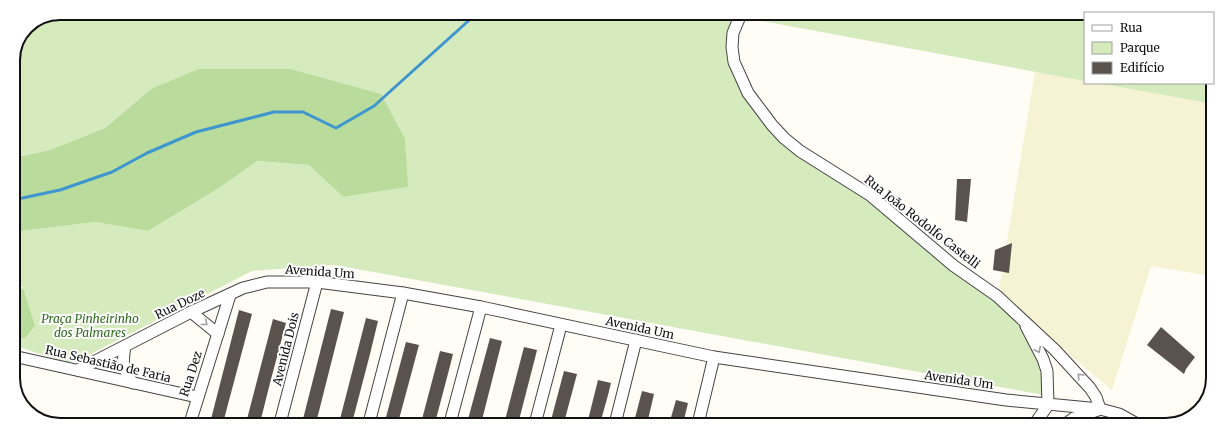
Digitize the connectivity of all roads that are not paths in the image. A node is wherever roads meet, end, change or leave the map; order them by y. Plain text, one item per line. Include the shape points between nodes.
1 (738, 20) edge
2 (317, 282) junction
3 (403, 293) junction
4 (230, 295) junction
5 (481, 307) junction
6 (190, 312) junction
7 (1019, 315) junction
8 (561, 325) junction
9 (218, 334) junction
10 (636, 340) junction
11 (124, 347) junction
12 (714, 357) junction
13 (20, 358) edge
14 (78, 370) junction
15 (133, 383) junction
16 (197, 397) junction
17 (1048, 405) junction
18 (1100, 409) junction
19 (191, 418) edge
20 (281, 418) edge
21 (370, 418) edge
22 (452, 418) edge
23 (537, 418) edge
24 (616, 418) edge
25 (699, 418) edge
26 (1039, 418) edge
27 (1074, 418) edge
28 (1126, 418) edge

1 - 7 street, Rua João Rodolfo Castelli via 733,33 732,47 739,76 748,93 784,138 870,195 954,266 998,296
2 - 3 street, Avenida Um
2 - 4 street, Avenida Um via 257,283
2 - 20 street, Avenida Dois
3 - 5 street, Avenida Um
3 - 21 street
4 - 6 street, Rua Doze
4 - 9 street, Rua Dez
5 - 8 street, Avenida Um
5 - 22 street
6 -> 9 street
6 - 11 street, Rua Doze
7 -> 17 street via 1047,371
18 -> 7 street, Rua João Rodolfo Castelli via 1090,388
8 - 10 street, Avenida Um
8 - 23 street
9 - 16 street, Rua Dez
10 - 12 street, Avenida Um
10 - 24 street
11 - 14 street, Rua Doze
11 - 15 street via 123,366
12 - 17 street, Avenida Um
12 - 25 street
13 - 14 street, Rua Sebastião de Faria
14 - 15 street, Rua Sebastião de Faria
15 - 16 street, Rua Sebastião de Faria
16 - 19 street, Rua Dez
17 - 18 street, Avenida Um
17 - 26 street
18 - 27 street
18 - 28 street

